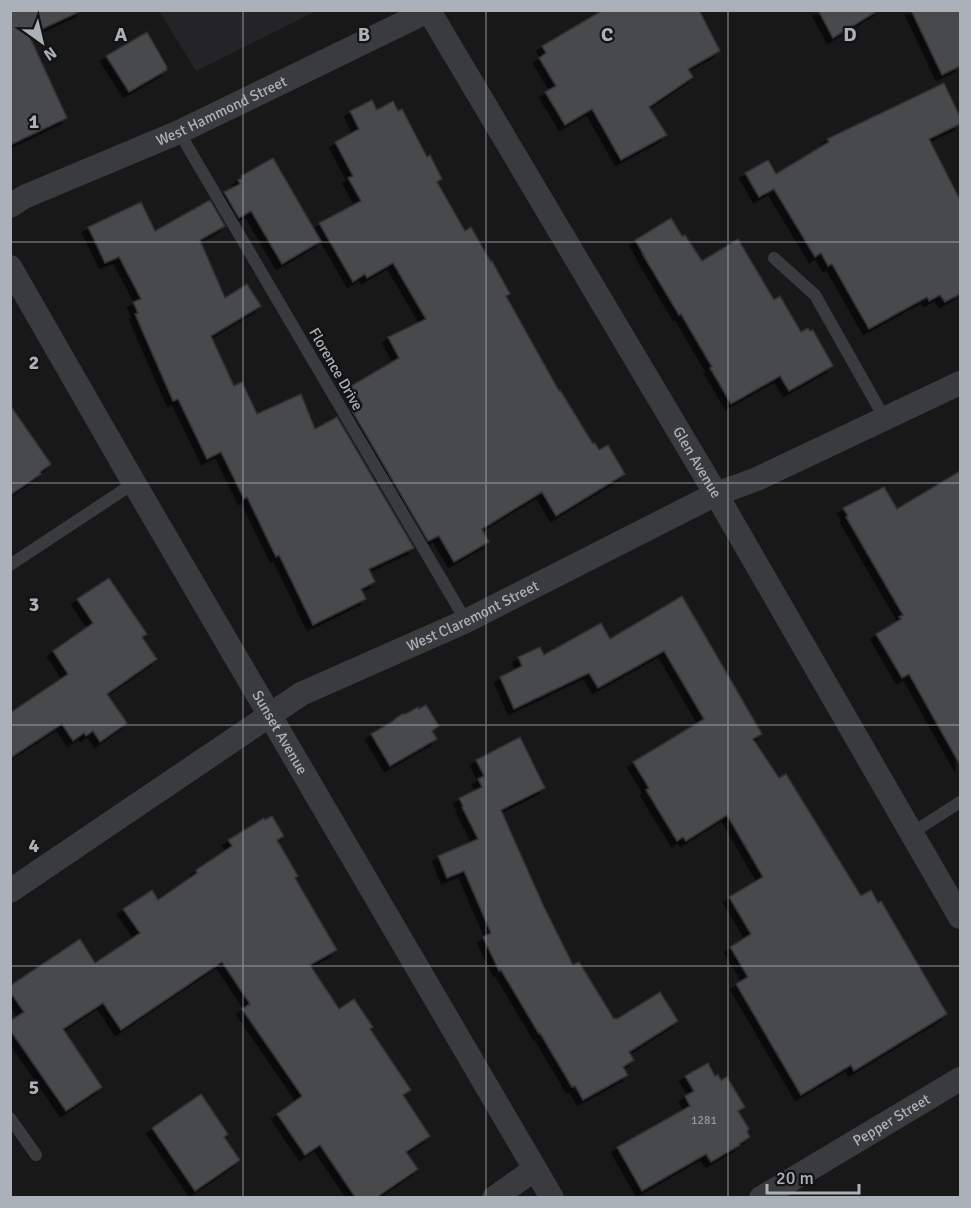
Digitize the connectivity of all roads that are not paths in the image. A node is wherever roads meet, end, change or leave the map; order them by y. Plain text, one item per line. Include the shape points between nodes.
1 (429, 11) edge
2 (179, 132) junction
3 (10, 206) edge
4 (774, 258) dead end
5 (10, 267) edge
6 (960, 383) edge
7 (885, 419) junction
8 (134, 483) junction
9 (716, 494) junction
10 (10, 565) edge
11 (466, 621) junction
12 (270, 715) junction
13 (960, 802) edge
14 (912, 833) junction
15 (10, 891) edge
16 (960, 917) edge
17 (960, 1079) edge
18 (10, 1118) edge
19 (36, 1155) dead end
20 (535, 1169) junction
21 (494, 1197) edge
22 (552, 1197) edge
23 (761, 1197) edge

1 - 2 street, West Hammond Street
1 - 9 street, Glen Avenue
2 - 3 street, West Hammond Street
2 - 11 lane, Florence Drive
4 - 7 lane via 815,295
5 - 8 street, Sunset Avenue
6 - 7 street, West Claremont Street
7 - 9 street, West Claremont Street
8 - 10 lane
8 - 12 street, Sunset Avenue
9 - 11 street, West Claremont Street
9 - 14 street, Glen Avenue
11 - 12 street, West Claremont Street via 301,694
12 - 15 street, West Claremont Street
12 - 20 street, Sunset Avenue
13 - 14 lane
14 - 16 street, Glen Avenue
17 - 23 street, Pepper Street
18 - 19 lane
20 - 21 street
20 - 22 street, Sunset Avenue

